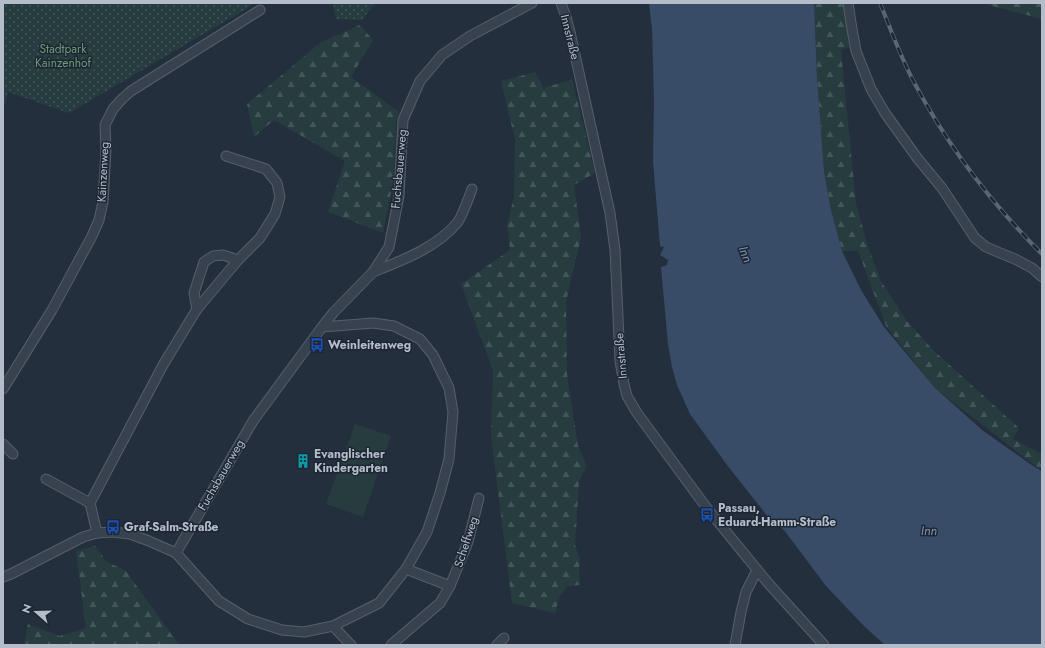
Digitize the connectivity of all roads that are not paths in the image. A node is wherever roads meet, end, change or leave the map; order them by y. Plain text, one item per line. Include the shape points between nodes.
1 (532, 3) edge
2 (561, 3) edge
3 (848, 3) edge
4 (260, 10) dead end
5 (226, 156) dead end
6 (472, 189) dead end
7 (238, 260) junction
8 (373, 272) junction
9 (1042, 277) edge
10 (197, 309) junction
11 (322, 327) junction
12 (3, 389) edge
13 (3, 444) edge
14 (12, 454) dead end
15 (46, 479) dead end
16 (479, 498) dead end
17 (90, 503) junction
18 (97, 532) junction
19 (176, 553) junction
20 (406, 569) junction
21 (757, 570) junction
22 (3, 577) edge
23 (450, 586) junction
24 (333, 626) junction
25 (504, 638) dead end
26 (350, 645) edge
27 (391, 645) edge
28 (497, 645) edge
29 (735, 645) edge
30 (824, 645) edge

1 - 8 street, Fuchsbauerweg via 470,36 442,56 420,81 403,120 399,196 389,247
2 - 21 street, Innstraße via 570,32 610,213 615,250 620,361 627,396 669,459
3 - 9 street via 856,51 871,90 885,113 942,188 975,238 986,248 1017,260
4 - 12 street, Kainzenweg via 131,91 113,109 104,125 106,165 99,220 52,310
5 - 7 street via 266,169 277,183 280,197 275,214 260,238
6 - 8 street, Fuchsbauerweg via 458,222 436,243
7 - 10 street
7 - 10 street via 223,255 213,256 204,262 194,292
8 - 11 street, Fuchsbauerweg
10 - 17 street via 163,365
11 - 19 street, Fuchsbauerweg via 253,421
11 - 20 street via 373,323 394,326 420,339 433,354 449,388 453,412 449,459 427,532
13 - 14 street
15 - 17 street
16 - 23 street, Scheffweg via 468,542
17 - 18 street
18 - 19 street via 130,534
18 - 22 street
19 - 24 street via 218,601 248,619 282,630 304,632
20 - 23 street
20 - 24 street via 379,603
21 - 29 street via 746,592
21 - 30 street, Innstraße
23 - 27 street, Scheffweg via 440,603
24 - 26 street
25 - 28 street

